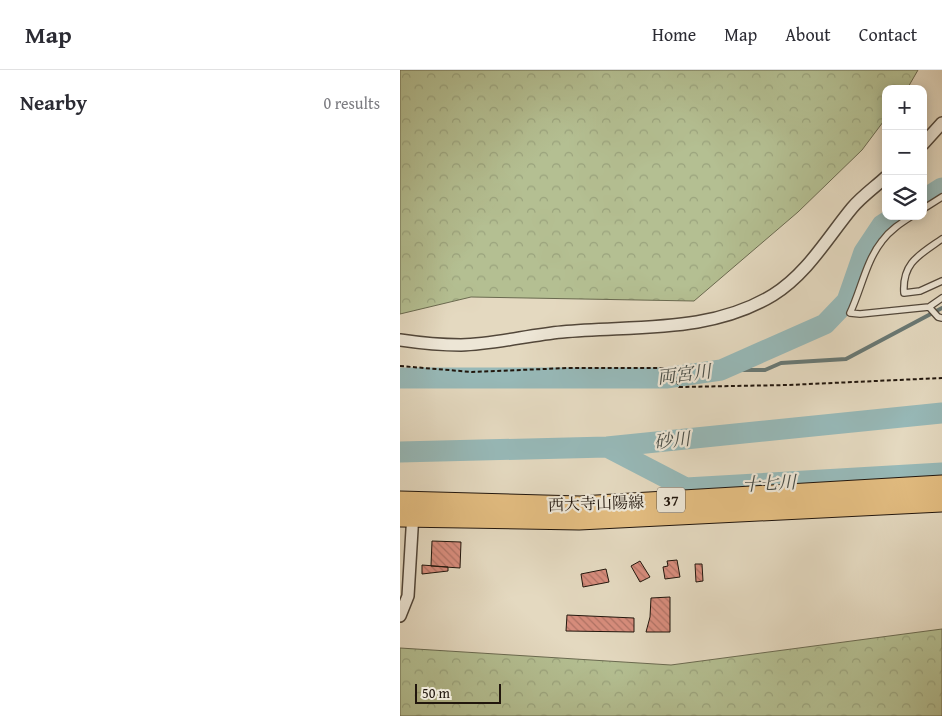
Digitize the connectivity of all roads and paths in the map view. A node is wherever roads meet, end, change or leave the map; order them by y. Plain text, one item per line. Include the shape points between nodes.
1 (942, 123) edge
2 (927, 140) edge
3 (882, 181) edge
4 (942, 197) edge
5 (927, 206) edge
6 (906, 220) edge
7 (942, 239) edge
8 (942, 281) edge
9 (942, 298) edge
10 (929, 307) junction
11 (942, 318) edge
12 (400, 340) edge
13 (400, 366) edge
14 (942, 378) edge
15 (942, 485) edge
16 (942, 502) edge
17 (407, 509) edge
18 (400, 616) edge

1 - 2 street
3 - 12 street via 854,206 790,282 773,295 716,320 561,332 461,345
4 - 5 lane
6 - 10 lane via 882,240 850,313
7 - 8 lane via 909,264 903,280 904,293 920,291
9 - 10 lane
10 - 11 lane
13 - 14 path via 472,372 672,368 679,387 788,386
15 - 17 main road, 西大寺山陽線 / 37 via 580,506
16 - 17 main road, 西大寺山陽線 / 37 via 579,520
17 - 18 street via 408,596

